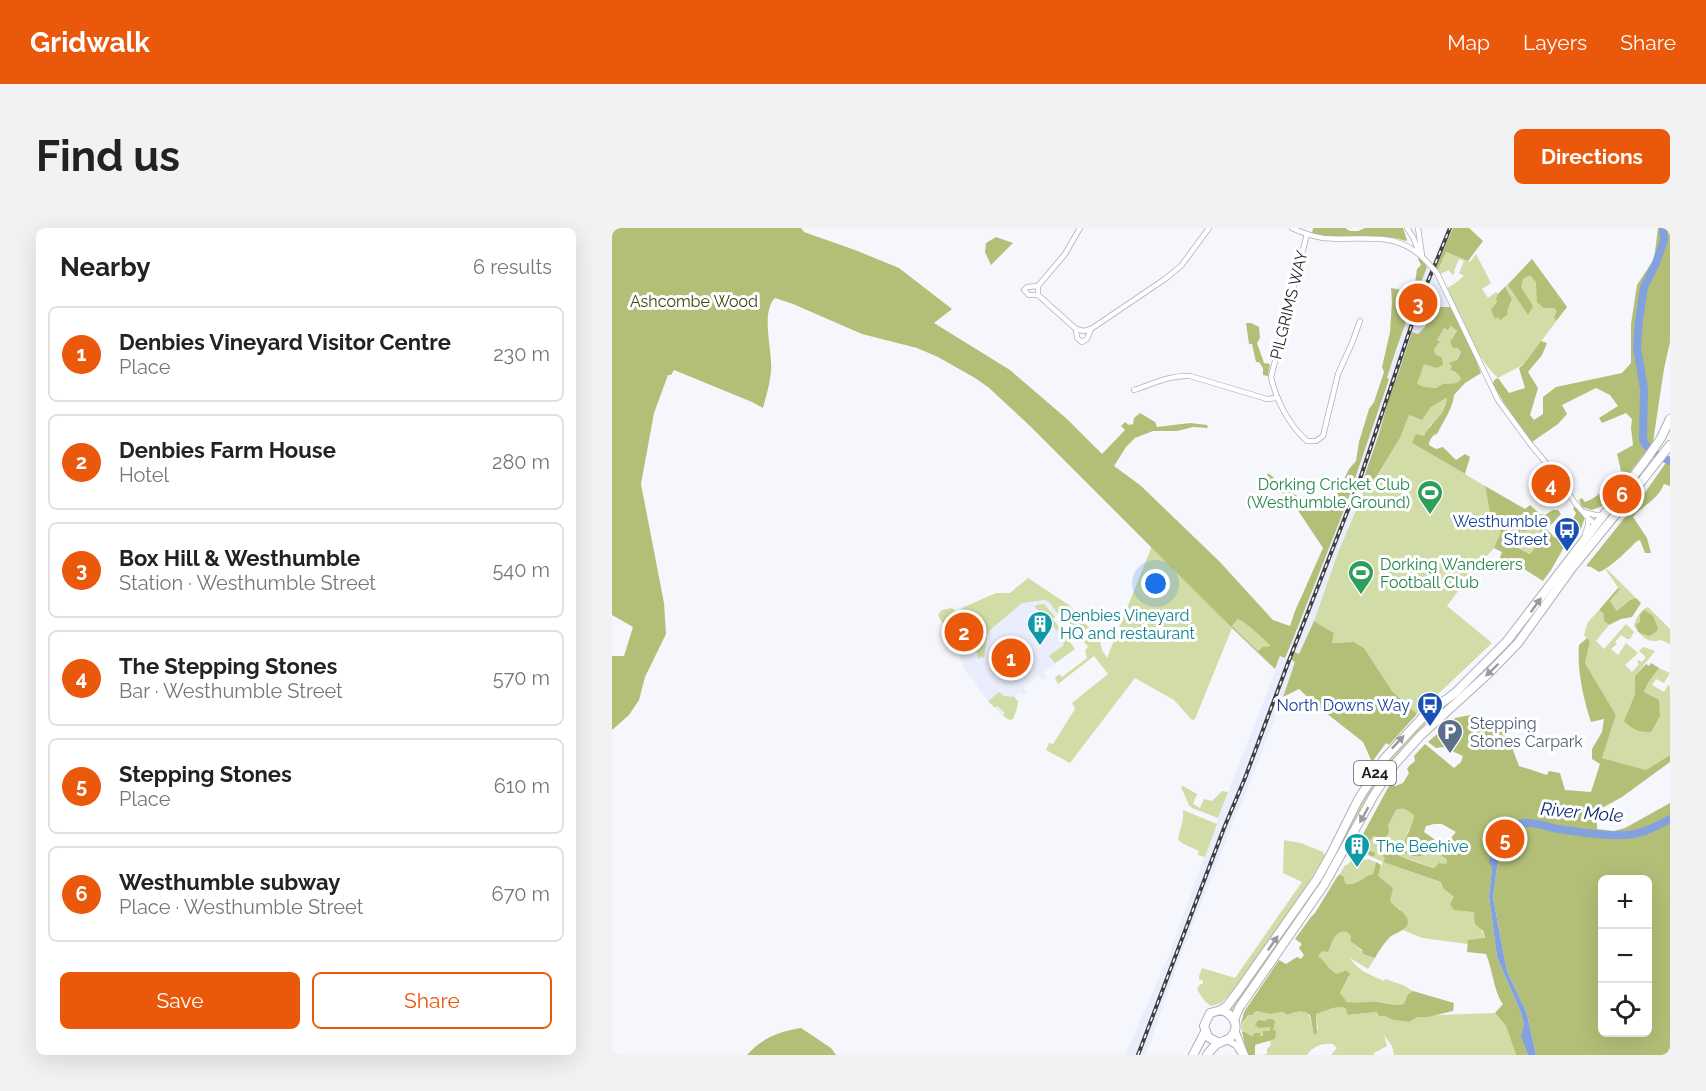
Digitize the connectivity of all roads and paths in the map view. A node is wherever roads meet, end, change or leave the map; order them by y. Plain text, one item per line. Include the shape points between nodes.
1 (1080, 228) edge
2 (1209, 228) edge
3 (1292, 228) edge
4 (1407, 228) edge
5 (1418, 228) edge
6 (1307, 234) junction
7 (1420, 253) junction
8 (1038, 286) junction
9 (1038, 295) junction
10 (1360, 321) dead end
11 (1076, 329) junction
12 (1091, 329) junction
13 (1134, 390) dead end
14 (1277, 398) junction
15 (1670, 420) edge
16 (1667, 448) edge
17 (1649, 464) junction
18 (1582, 511) junction
19 (1604, 514) junction
20 (1588, 518) junction
21 (1609, 524) junction
22 (1596, 525) junction
23 (1584, 541) junction
24 (1221, 1010) junction
25 (1235, 1025) junction
26 (1205, 1032) junction
27 (1223, 1042) junction
28 (1194, 1055) edge
29 (1207, 1055) edge
30 (1243, 1055) edge

1 - 8 street via 1065,254
2 - 12 street via 1165,279
3 - 6 street
4 - 7 street
5 - 7 street
6 - 7 street via 1391,238
6 - 14 street, PILGRIMS WAY via 1271,377
7 - 18 street, bridge via 1437,273 1498,400
8 - 9 street
8 - 9 street via 1024,290 1029,295
9 - 11 street
10 - 14 street, PILGRIMS WAY via 1338,374 1322,438 1310,442 1304,439
11 - 12 street
11 - 12 street via 1082,342
13 - 14 street via 1181,375 1267,399
15 - 17 highway, A24
16 - 17 highway, A24
17 - 19 highway, A24
17 - 21 highway, A24
18 - 19 street
18 - 20 street
19 - 22 highway, A24
20 - 22 street
20 - 23 street
21 - 22 street
21 -> 25 highway, A24 via 1513,649 1394,765 1324,885 1239,1008
22 - 23 highway, A24
24 -> 23 highway, A24 via 1231,1002 1317,879 1384,759 1406,733 1455,693 1507,641
24 - 25 highway via 1231,1015
24 - 26 highway via 1207,1016
25 - 27 highway
25 - 30 main road
26 - 27 highway
26 - 28 highway
27 - 29 highway
27 - 30 main road via 1236,1045

